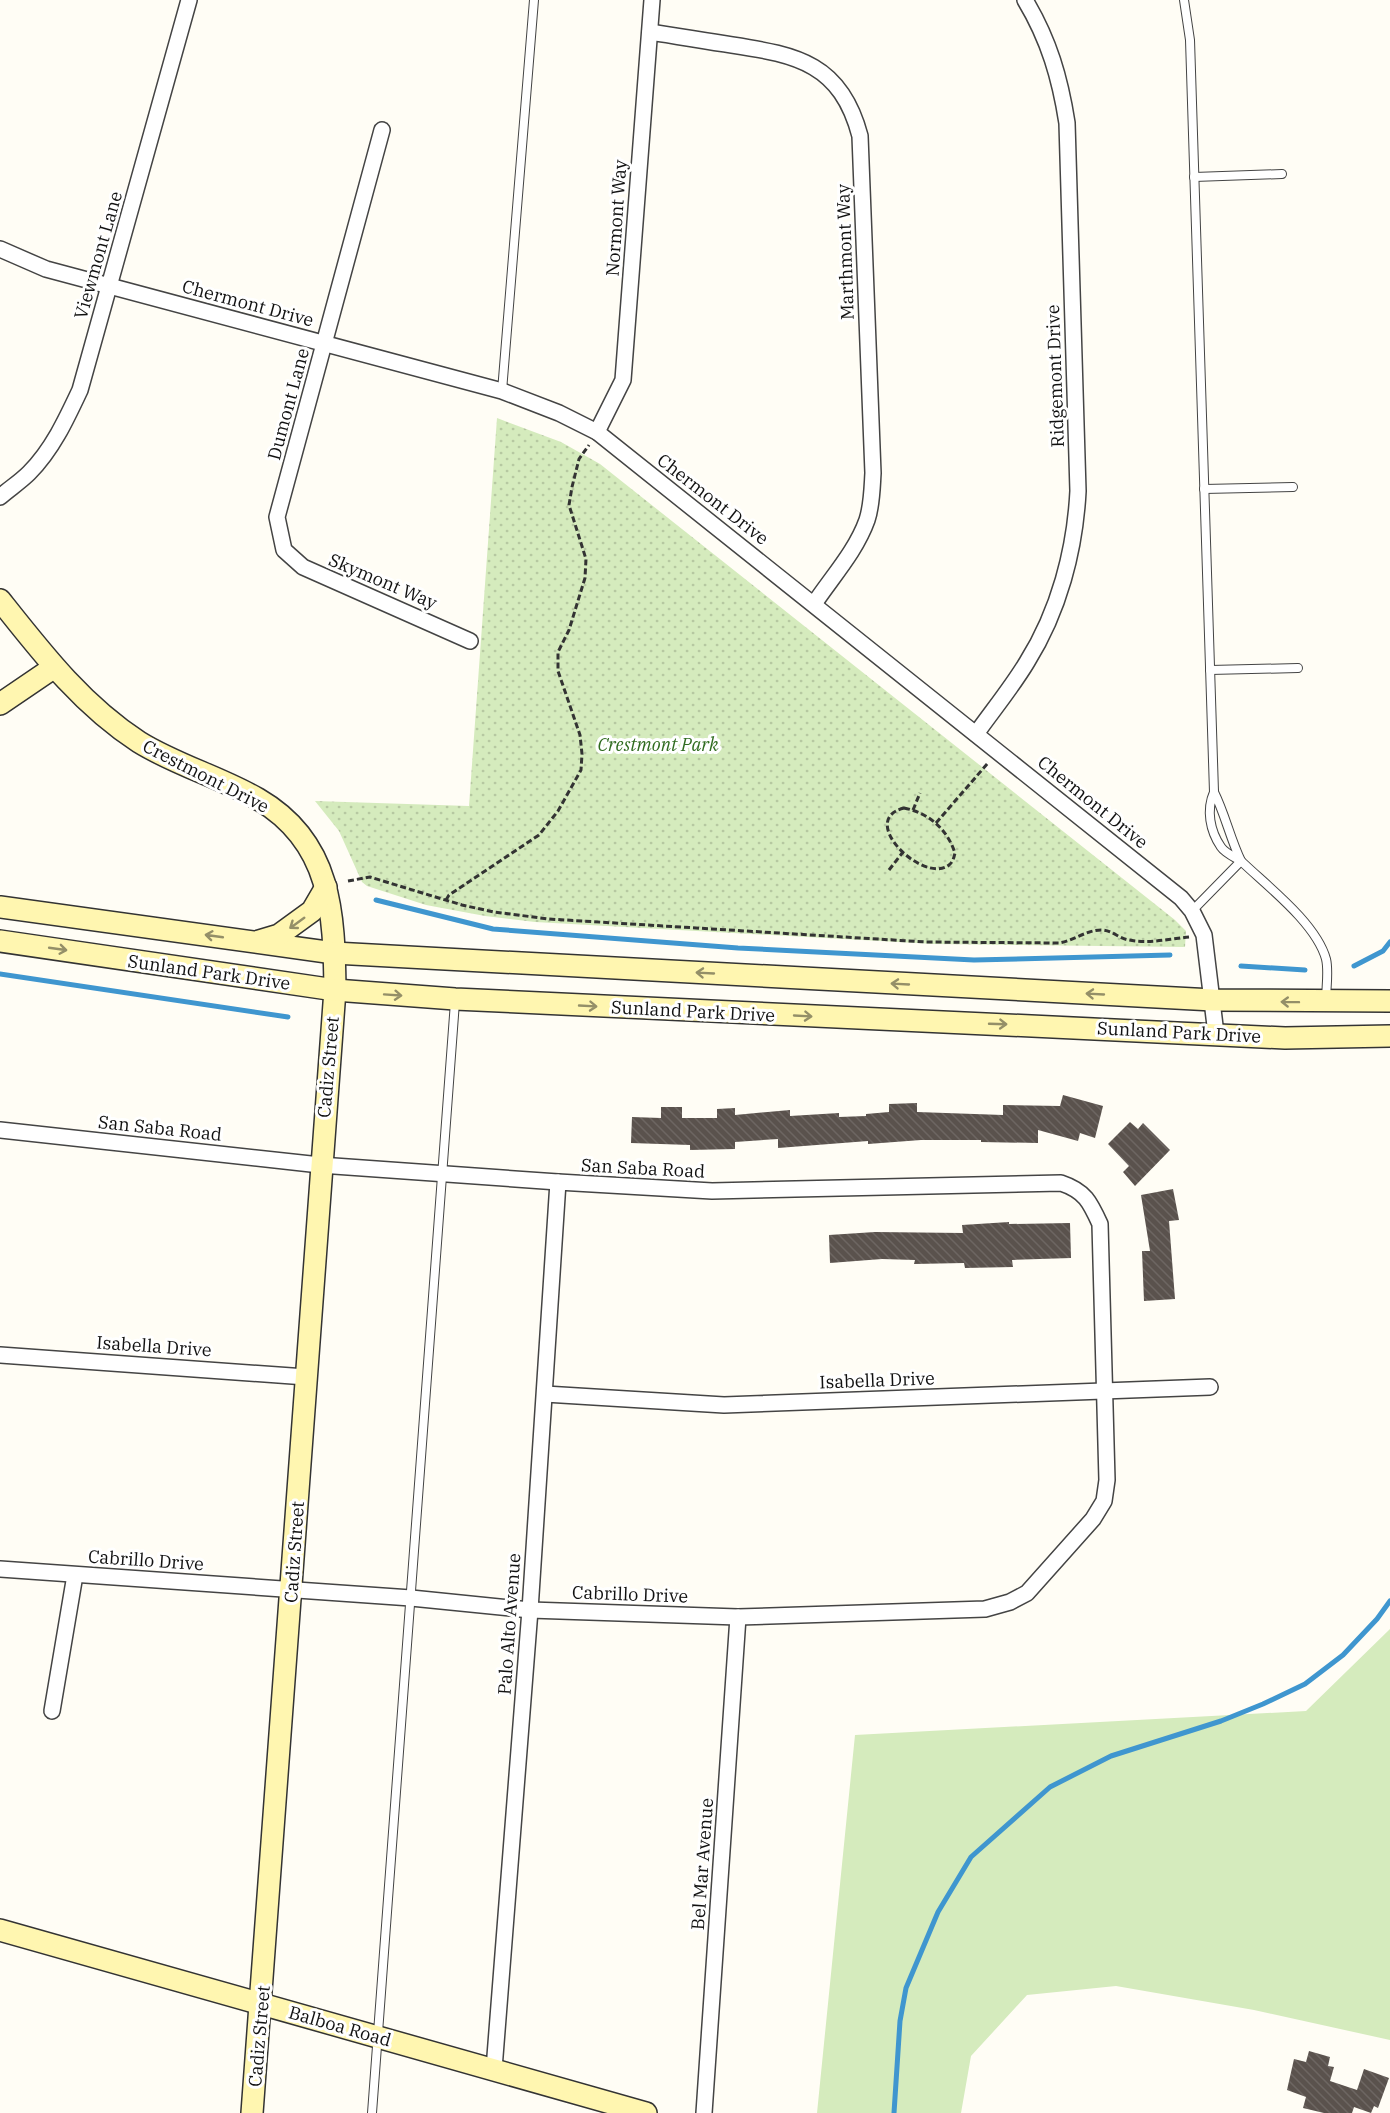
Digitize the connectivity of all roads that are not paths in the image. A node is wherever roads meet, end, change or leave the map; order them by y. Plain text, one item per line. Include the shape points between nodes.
1 (189, 0) edge
2 (534, 0) edge
3 (652, 0) edge
4 (1025, 0) edge
5 (1184, 0) edge
6 (650, 32) junction
7 (382, 130) dead end
8 (1282, 174) dead end
9 (1194, 177) junction
10 (0, 249) edge
11 (110, 286) junction
12 (324, 344) junction
13 (502, 391) junction
14 (597, 432) junction
15 (1293, 487) dead end
16 (1204, 489) junction
17 (0, 497) edge
18 (284, 550) joint
19 (0, 600) edge
20 (814, 604) junction
21 (470, 641) dead end
22 (54, 668) junction
23 (1298, 668) dead end
24 (1210, 670) junction
25 (0, 704) edge
26 (976, 734) junction
27 (1214, 792) junction
28 (1240, 861) junction
29 (326, 887) junction
30 (0, 907) edge
31 (1192, 911) junction
32 (0, 941) edge
33 (254, 942) junction
34 (334, 953) junction
35 (335, 990) junction
36 (455, 999) junction
37 (1213, 1000) junction
38 (1390, 1001) edge
39 (1326, 1002) junction
40 (1216, 1034) junction
41 (1390, 1036) edge
42 (0, 1130) edge
43 (320, 1165) junction
44 (442, 1174) junction
45 (558, 1182) junction
46 (0, 1355) edge
47 (306, 1377) junction
48 (1210, 1387) dead end
49 (1105, 1390) junction
50 (545, 1394) junction
51 (0, 1569) edge
52 (75, 1575) junction
53 (291, 1589) junction
54 (411, 1598) junction
55 (530, 1610) junction
56 (738, 1617) junction
57 (52, 1711) dead end
58 (0, 1930) edge
59 (261, 2003) junction
60 (378, 2036) junction
61 (494, 2068) junction
62 (252, 2113) edge
63 (372, 2113) edge
64 (646, 2113) edge
65 (704, 2113) edge

1 - 11 street, Viewmont Lane
2 - 13 lane
3 - 6 street, Normont Way
4 - 26 street, Ridgemont Drive via 1050,51 1061,84 1067,123 1077,520 1059,592 1044,630 1028,662
5 - 9 lane via 1190,40
6 - 14 street, Normont Way via 623,380
6 - 20 street, Marthmont Way via 778,52 799,59 833,83 855,115 860,136 871,498 867,520 856,543
7 - 12 street, Dumont Lane
8 - 9 lane
9 - 16 lane
10 - 11 street, Chermont Drive via 46,269
11 - 12 street, Chermont Drive
11 - 17 street, Viewmont Lane via 80,390 63,427 29,473
12 - 13 street, Chermont Drive
12 - 18 street, Dumont Lane via 277,517
13 - 14 street, Chermont Drive
14 - 20 street, Chermont Drive
15 - 16 lane
16 - 24 lane
18 - 21 street, Skymont Way via 303,567 326,579
19 - 22 main road, Crestmont Drive
20 - 26 street, Chermont Drive
22 - 25 main road
22 - 29 main road, Crestmont Drive via 85,700 141,743 259,799 284,818 312,852
23 - 24 lane
24 - 27 lane
26 - 31 street, Chermont Drive via 1181,898
27 - 28 lane
27 - 28 lane via 1209,804 1214,832 1221,848
28 - 31 lane
28 - 39 lane via 1309,927 1320,944 1327,961
29 -> 33 main road via 307,915 279,935
29 - 34 main road, Crestmont Drive
33 -> 30 main road, Sunland Park Drive
31 - 37 street, Chermont Drive via 1204,935
32 -> 35 main road, Sunland Park Drive
33 - 34 main road, Sunland Park Drive
34 - 35 main road, Crestmont Drive
37 -> 34 main road, Sunland Park Drive
35 -> 36 main road, Sunland Park Drive
35 - 43 main road, Cadiz Street
36 -> 40 main road, Sunland Park Drive
36 - 44 lane
39 -> 37 main road, Sunland Park Drive
37 - 40 street, Chermont Drive
38 - 39 main road, Sunland Park Drive
40 - 41 main road, Sunland Park Drive via 1285,1038
42 - 43 street, San Saba Road
43 - 44 street, San Saba Road
43 - 47 main road, Cadiz Street
44 - 45 street, San Saba Road
44 - 54 lane
45 - 49 street, San Saba Road via 712,1191 1061,1183 1077,1189 1090,1203 1100,1224
45 - 50 street, Palo Alto Avenue
46 - 47 street, Isabella Drive
47 - 53 main road, Cadiz Street
48 - 49 street, Isabella Drive
49 - 50 street, Isabella Drive via 724,1405
49 - 56 street, Cabrillo Drive via 1104,1501 1093,1519 1027,1593 985,1609
50 - 55 street, Palo Alto Avenue
51 - 52 street, Cabrillo Drive
52 - 53 street, Cabrillo Drive
52 - 57 street
53 - 54 street, Cabrillo Drive
53 - 59 main road, Cadiz Street
54 - 55 street, Cabrillo Drive
54 - 60 lane
55 - 56 street, Cabrillo Drive
55 - 61 street, Palo Alto Avenue
56 - 65 street, Bel Mar Avenue
58 - 59 main road, Balboa Road
59 - 60 main road, Balboa Road
59 - 62 main road, Cadiz Street
60 - 61 main road, Balboa Road
60 - 63 lane
61 - 64 main road, Balboa Road

